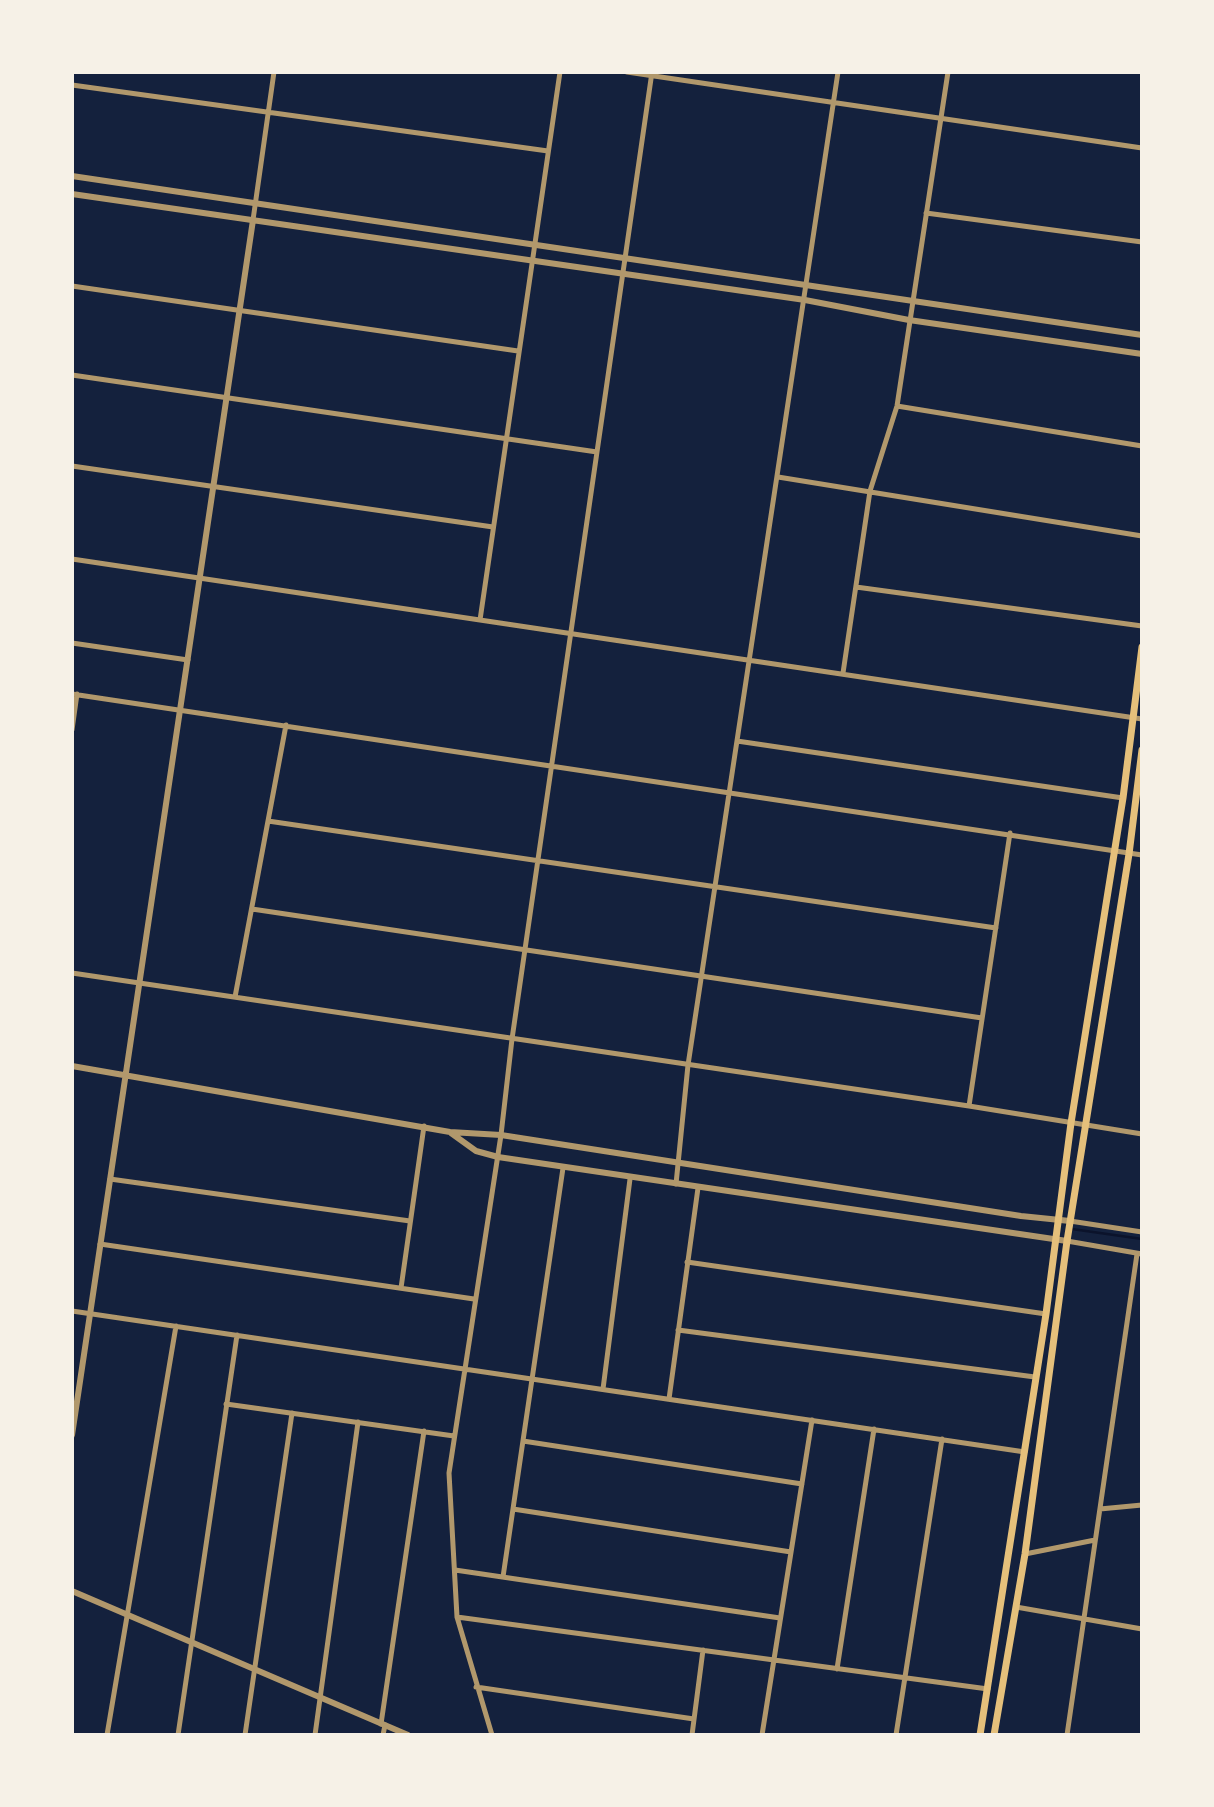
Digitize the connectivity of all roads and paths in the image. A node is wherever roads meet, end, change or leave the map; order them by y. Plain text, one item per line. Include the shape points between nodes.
1 (274, 72) edge
2 (560, 72) edge
3 (627, 72) edge
4 (838, 72) edge
5 (948, 72) edge
6 (652, 74) edge
7 (72, 85) edge
8 (834, 102) junction
9 (268, 112) junction
10 (940, 118) junction
11 (1142, 148) edge
12 (548, 151) junction
13 (72, 176) edge
14 (72, 194) edge
15 (256, 204) junction
16 (926, 213) junction
17 (253, 220) junction
18 (1142, 242) edge
19 (533, 246) junction
20 (625, 260) junction
21 (530, 261) junction
22 (622, 274) junction
23 (72, 286) edge
24 (807, 287) junction
25 (805, 300) junction
26 (914, 301) junction
27 (240, 309) junction
28 (909, 320) junction
29 (1142, 335) edge
30 (518, 351) junction
31 (1142, 354) edge
32 (72, 375) edge
33 (227, 398) junction
34 (897, 406) junction
35 (506, 438) junction
36 (1142, 446) edge
37 (597, 452) junction
38 (72, 466) edge
39 (778, 477) junction
40 (214, 486) junction
41 (870, 491) junction
42 (493, 527) junction
43 (1142, 536) edge
44 (72, 559) edge
45 (200, 578) junction
46 (856, 587) junction
47 (480, 620) junction
48 (1142, 626) edge
49 (570, 633) junction
50 (72, 643) edge
51 (1142, 647) edge
52 (750, 659) junction
53 (188, 660) junction
54 (843, 673) junction
55 (74, 694) edge
56 (180, 710) junction
57 (1133, 717) junction
58 (1142, 719) edge
59 (286, 725) junction
60 (72, 730) edge
61 (737, 741) junction
62 (1142, 750) edge
63 (551, 765) junction
64 (730, 791) junction
65 (1123, 799) junction
66 (1140, 802) edge
67 (268, 821) junction
68 (1010, 833) junction
69 (1114, 852) junction
70 (1129, 854) junction
71 (1142, 855) edge
72 (537, 859) junction
73 (715, 887) junction
74 (252, 909) junction
75 (996, 928) junction
76 (524, 951) junction
77 (72, 972) edge
78 (701, 977) junction
79 (139, 983) junction
80 (235, 997) junction
81 (982, 1018) junction
82 (512, 1039) junction
83 (688, 1065) junction
84 (72, 1066) edge
85 (126, 1074) junction
86 (970, 1106) junction
87 (1070, 1123) junction
88 (424, 1126) junction
89 (1086, 1126) junction
90 (450, 1132) junction
91 (1142, 1134) edge
92 (501, 1135) junction
93 (498, 1157) junction
94 (680, 1164) junction
95 (563, 1168) junction
96 (110, 1179) junction
97 (630, 1179) junction
98 (676, 1184) junction
99 (698, 1188) junction
100 (1057, 1220) junction
101 (410, 1221) junction
102 (1070, 1221) junction
103 (1142, 1232) edge
104 (1054, 1240) junction
105 (1067, 1241) junction
106 (100, 1244) junction
107 (1140, 1254) edge
108 (687, 1262) junction
109 (401, 1288) junction
110 (474, 1299) junction
111 (72, 1311) edge
112 (90, 1313) junction
113 (1046, 1314) junction
114 (176, 1326) junction
115 (678, 1330) junction
116 (237, 1335) junction
117 (464, 1369) junction
118 (1035, 1377) junction
119 (532, 1379) junction
120 (603, 1389) junction
121 (669, 1399) junction
122 (226, 1404) junction
123 (292, 1413) junction
124 (813, 1420) junction
125 (358, 1422) junction
126 (874, 1429) junction
127 (424, 1432) junction
128 (72, 1435) edge
129 (454, 1436) junction
130 (942, 1439) junction
131 (523, 1441) junction
132 (1025, 1452) junction
133 (802, 1484) junction
134 (1142, 1505) edge
135 (1100, 1508) junction
136 (513, 1509) junction
137 (1095, 1540) junction
138 (791, 1552) junction
139 (1025, 1554) junction
140 (455, 1570) junction
141 (503, 1577) junction
142 (72, 1591) edge
143 (1016, 1607) junction
144 (125, 1614) junction
145 (457, 1616) junction
146 (780, 1618) junction
147 (1084, 1619) junction
148 (1142, 1629) edge
149 (192, 1643) junction
150 (703, 1650) junction
151 (773, 1660) junction
152 (838, 1669) junction
153 (255, 1670) junction
154 (905, 1678) junction
155 (476, 1687) junction
156 (988, 1689) junction
157 (321, 1698) junction
158 (694, 1719) junction
159 (383, 1724) junction
160 (107, 1735) edge
161 (178, 1735) edge
162 (245, 1735) edge
163 (315, 1735) edge
164 (383, 1735) edge
165 (408, 1735) edge
166 (492, 1735) edge
167 (692, 1735) edge
168 (761, 1735) edge
169 (896, 1735) edge
170 (980, 1735) edge
171 (994, 1735) edge
172 (1067, 1735) edge

1 - 9 street
2 - 12 street
3 - 6 street
4 - 8 street
5 - 10 street
6 - 8 street
6 - 20 street
7 - 9 street
8 - 10 street
8 - 24 street
9 - 12 street
9 - 15 street
10 - 11 street
10 - 16 street
12 - 19 street
13 - 15 street
14 - 17 street
15 - 17 street
15 - 19 street
16 - 18 street
16 - 26 street
17 - 21 street
17 - 27 street
19 - 20 street
19 - 21 street
20 - 22 street
20 - 24 street
21 - 22 street
21 - 30 street
22 - 25 street
22 - 37 street
23 - 27 street
24 - 25 street
24 - 26 street
25 - 28 street
25 - 39 street
26 - 28 street
26 - 29 street
27 - 30 street
27 - 33 street
28 - 31 street
28 - 34 street
30 - 35 street
32 - 33 street
33 - 35 street
33 - 40 street
34 - 36 street
34 - 41 street
35 - 37 street
35 - 42 street
37 - 49 street
38 - 40 street
39 - 41 street
39 - 52 street
40 - 42 street
40 - 45 street
41 - 43 street
41 - 46 street
42 - 47 street
44 - 45 street
45 - 47 street
45 - 53 street
46 - 48 street
46 - 54 street
47 - 49 street
49 - 52 street
49 - 63 street
50 - 53 street
51 - 57 main road
52 - 54 street
52 - 61 street
53 - 56 street
54 - 57 street
55 - 56 street
55 - 60 street
56 - 59 street
56 - 79 street
57 - 58 street
57 - 65 main road
59 - 63 street
59 - 67 street
61 - 64 street
61 - 65 street
62 - 66 main road
63 - 64 street
63 - 72 street
64 - 68 street
64 - 73 street
65 - 69 main road
66 - 70 main road
67 - 72 street
67 - 74 street
68 - 69 street
68 - 75 street
69 - 70 street
69 - 87 main road
70 - 71 street
70 - 89 main road
72 - 73 street
72 - 76 street
73 - 75 street
73 - 78 street
74 - 76 street
74 - 80 street
75 - 81 street
76 - 78 street
76 - 82 street
77 - 79 street
78 - 81 street
78 - 83 street
79 - 80 street
79 - 85 street
80 - 82 street
81 - 86 street
82 - 83 street
82 - 92 street
83 - 86 street
83 - 94 street
84 - 85 street
85 - 88 street
85 - 96 street
86 - 87 street
87 - 89 street
87 - 100 main road
88 - 90 street
88 - 101 street
89 - 91 street
89 - 102 main road
90 - 92 street
90 - 93 street via 476,1151
92 - 93 street
92 - 94 street
93 - 95 street
93 - 110 street
94 - 98 street
94 - 100 street
95 - 97 street
95 - 119 street
96 - 101 street
96 - 106 street
97 - 98 street
97 - 120 street
98 - 99 street
99 - 104 street
99 - 108 street
100 - 102 street
100 - 104 main road
101 - 109 street
102 - 103 street
102 - 105 main road
104 - 105 street
104 - 113 main road
105 - 107 street
105 - 139 main road
106 - 109 street
106 - 112 street
107 - 135 street
108 - 113 street
108 - 115 street
109 - 110 street
110 - 117 street
111 - 112 street
112 - 114 street
112 - 128 street
113 - 118 main road
114 - 116 street
114 - 144 street
115 - 118 street
115 - 121 street
116 - 117 street
116 - 122 street
117 - 119 street
117 - 129 street
118 - 132 main road
119 - 120 street
119 - 131 street
120 - 121 street
121 - 124 street
122 - 123 street
122 - 149 street
123 - 125 street
123 - 153 street
124 - 126 street
124 - 133 street
125 - 127 street
125 - 157 street
126 - 130 street
126 - 152 street
127 - 129 street
127 - 159 street
129 - 140 street via 448,1489
130 - 132 street
130 - 154 street
131 - 133 street
131 - 136 street
132 - 156 main road
133 - 138 street
134 - 135 street
135 - 137 street
136 - 138 street
136 - 141 street
137 - 139 street
137 - 147 street
138 - 146 street
139 - 143 main road
140 - 141 street
140 - 145 street
141 - 146 street
142 - 144 street
143 - 147 street
143 - 171 main road
144 - 149 street
144 - 160 street
145 - 150 street
145 - 155 street
146 - 151 street
147 - 148 street
147 - 172 street
149 - 153 street
149 - 161 street
150 - 151 street
150 - 158 street
151 - 152 street
151 - 168 street
152 - 154 street
153 - 157 street
153 - 162 street
154 - 156 street
154 - 169 street
155 - 158 street
155 - 166 street
156 - 170 main road
157 - 159 street
157 - 163 street
158 - 167 street
159 - 164 street
159 - 165 street

